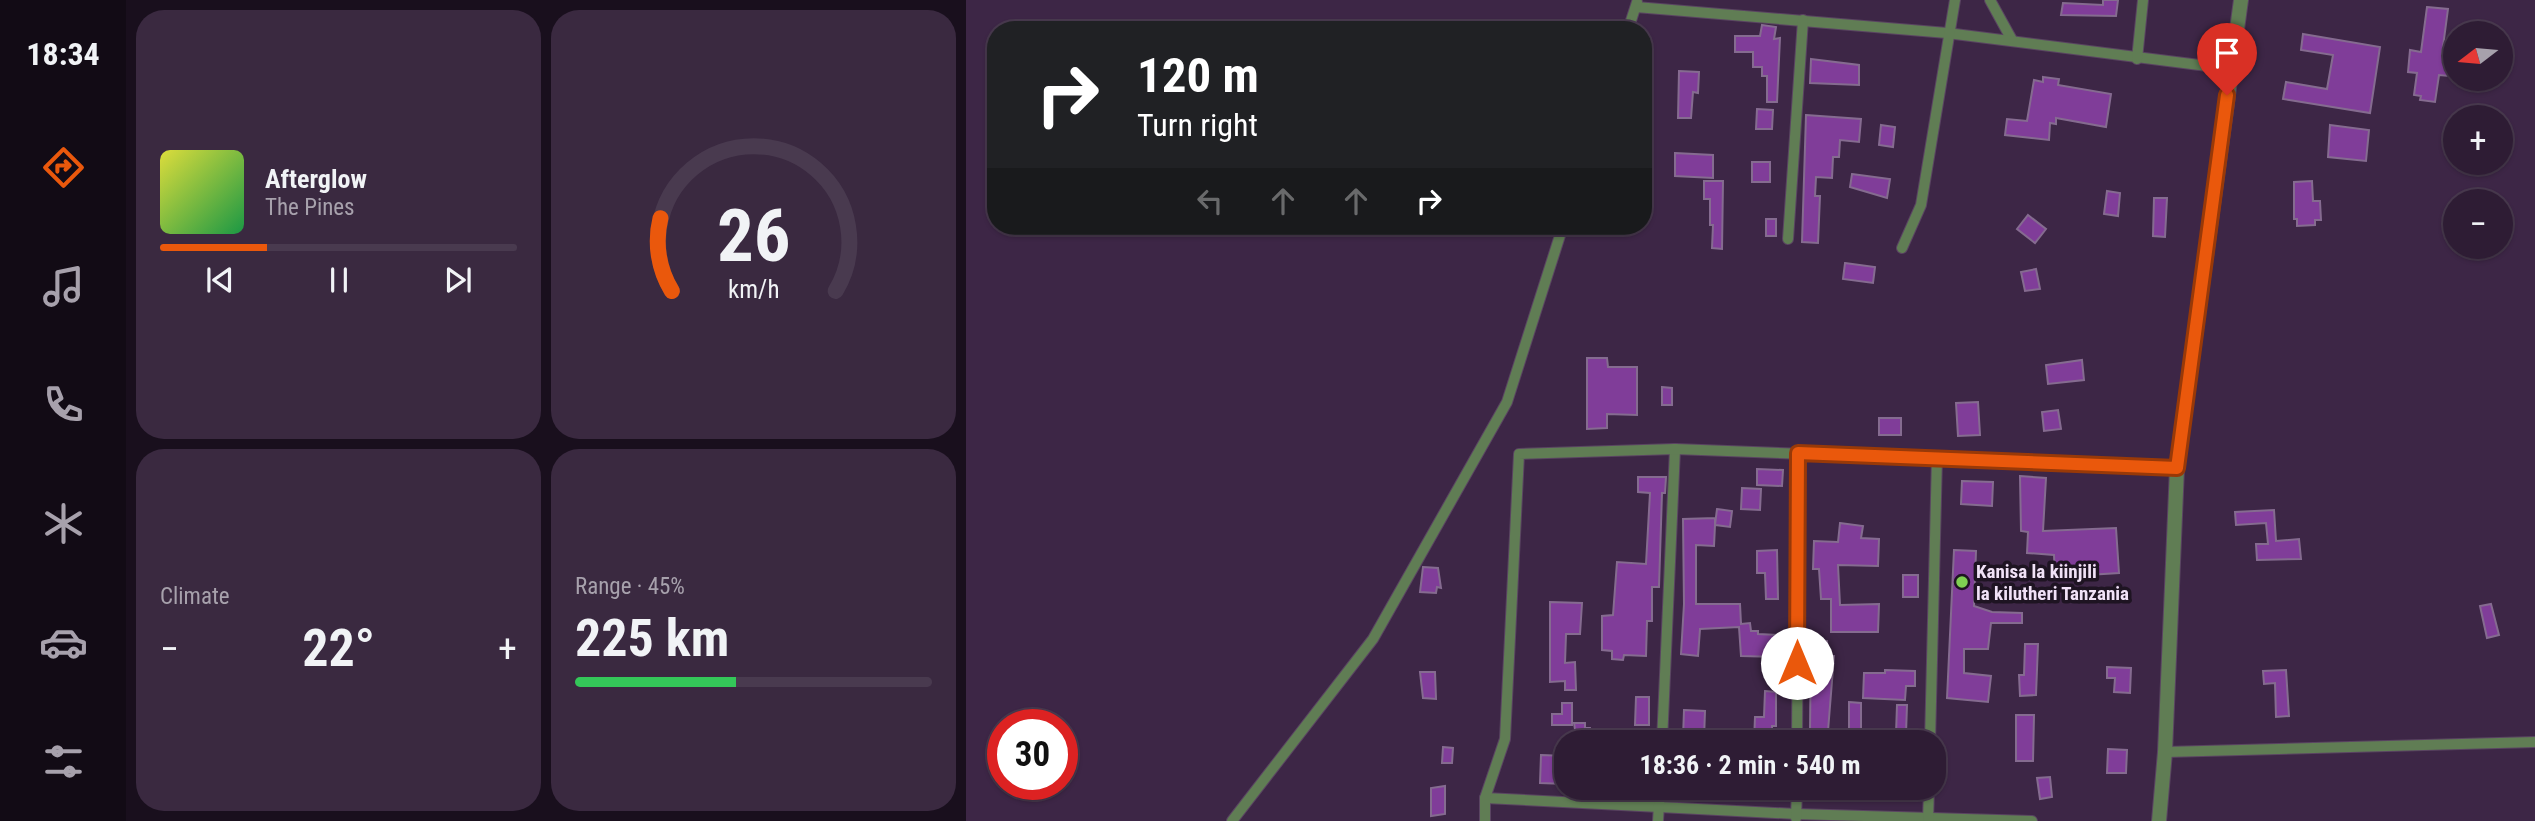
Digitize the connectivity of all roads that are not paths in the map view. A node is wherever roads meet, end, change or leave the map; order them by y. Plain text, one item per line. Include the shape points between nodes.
1 (1955, 0) edge
2 (1990, 0) edge
3 (2143, 0) edge
4 (2241, 0) edge
5 (1637, 4) edge
6 (1803, 20) junction
7 (1631, 21) edge
8 (1947, 33) junction
9 (2012, 40) junction
10 (2137, 59) junction
11 (2231, 69) junction
12 (1560, 235) edge
13 (1788, 239) dead end
14 (1902, 248) dead end
15 (1675, 449) junction
16 (1798, 453) junction
17 (1937, 457) junction
18 (2177, 468) junction
19 (1663, 730) edge
20 (1797, 730) edge
21 (1930, 730) edge
22 (2535, 742) edge
23 (2165, 752) junction
24 (1485, 798) junction
25 (1659, 800) edge
26 (1797, 800) edge
27 (1929, 800) edge
28 (1659, 806) junction
29 (1796, 818) edge
30 (1928, 819) edge
31 (1232, 821) edge
32 (1485, 821) edge
33 (1658, 821) edge
34 (2032, 821) edge
35 (2160, 821) edge

1 - 8 street
2 - 9 street
3 - 10 street
4 - 11 street
5 - 6 street
5 - 7 street
6 - 8 street
6 - 13 street
8 - 9 street
8 - 14 street via 1921,205
9 - 10 street
10 - 11 street
11 - 18 street
12 - 31 street via 1507,402 1373,639
15 - 16 street
15 - 19 street
15 - 24 street via 1519,454 1506,739
16 - 17 street
16 - 20 street
17 - 18 street
17 - 21 street
18 - 23 street
22 - 23 street
23 - 35 street
24 - 28 street
24 - 32 street
25 - 28 street
26 - 29 street
27 - 30 street
28 - 29 street
28 - 33 street
29 - 30 street
30 - 34 street

